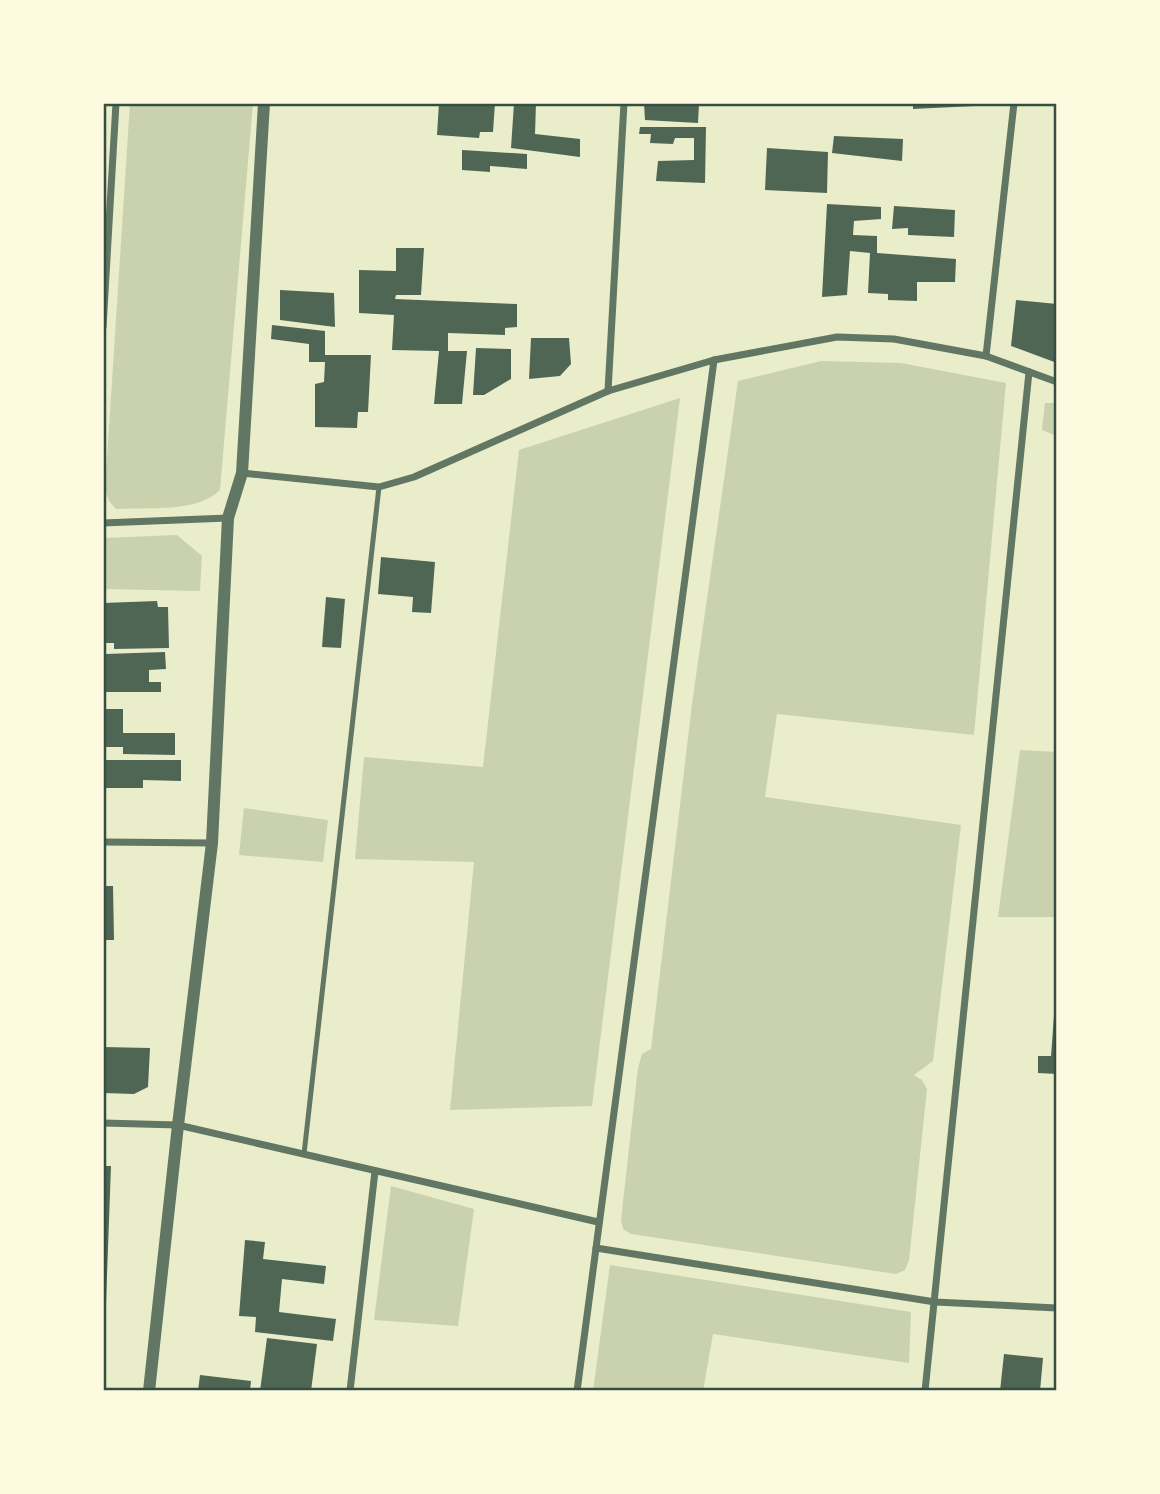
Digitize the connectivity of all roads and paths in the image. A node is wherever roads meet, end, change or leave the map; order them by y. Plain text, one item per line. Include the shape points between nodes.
1 (116, 103) edge
2 (264, 103) edge
3 (625, 103) edge
4 (1014, 103) edge
5 (103, 327) edge
6 (986, 356) junction
7 (714, 360) junction
8 (1029, 372) junction
9 (1057, 382) edge
10 (608, 391) junction
11 (243, 473) junction
12 (379, 487) junction
13 (228, 518) junction
14 (103, 523) edge
15 (103, 842) edge
16 (212, 843) junction
17 (103, 1123) edge
18 (178, 1125) junction
19 (304, 1154) junction
20 (375, 1171) junction
21 (598, 1223) junction
22 (596, 1248) junction
23 (935, 1302) junction
24 (1057, 1308) edge
25 (149, 1391) edge
26 (350, 1391) edge
27 (577, 1391) edge
28 (925, 1391) edge

1 - 5 street
2 - 11 street
3 - 10 street
4 - 6 street
6 - 7 street via 894,339 837,337
6 - 8 street
7 - 10 street
7 - 21 street
8 - 9 street
8 - 23 street
10 - 12 street via 414,477
11 - 12 street
11 - 13 street
12 - 19 lane
13 - 14 street
13 - 16 street
15 - 16 street
16 - 18 street
17 - 18 street
18 - 19 street
18 - 25 street
19 - 20 street
20 - 21 street
20 - 26 street
21 - 22 street
22 - 23 street
22 - 27 street
23 - 24 street
23 - 28 street

